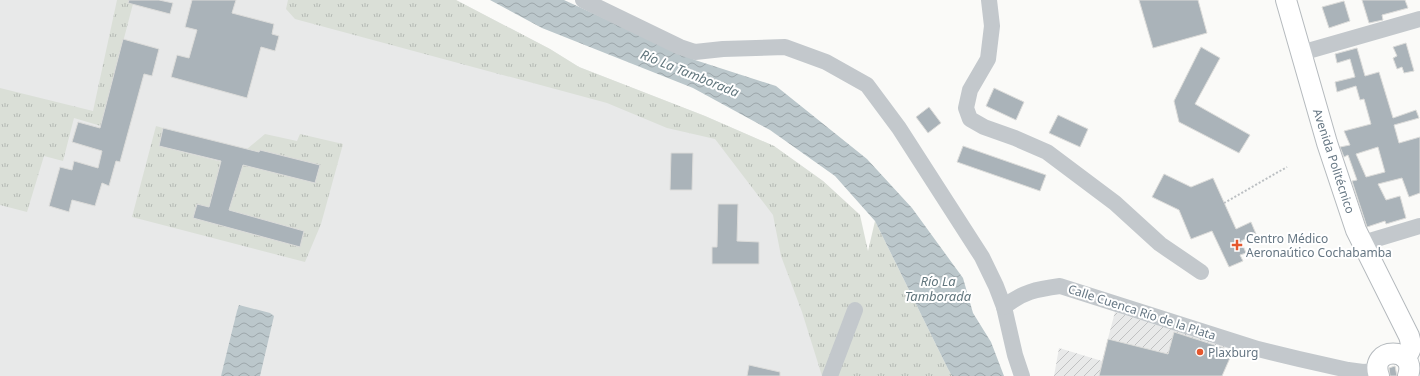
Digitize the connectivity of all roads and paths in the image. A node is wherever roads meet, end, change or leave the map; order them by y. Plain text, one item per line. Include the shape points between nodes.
1 (583, 0) edge
2 (989, 0) edge
3 (1286, 0) edge
4 (1420, 19) edge
5 (1301, 53) junction
6 (1288, 167) dead end
7 (1224, 203) dead end
8 (1420, 226) edge
9 (1362, 242) junction
10 (1201, 272) dead end
11 (1004, 307) junction
12 (855, 310) dead end
13 (1411, 369) edge
14 (1326, 371) edge
15 (1378, 373) edge
16 (830, 376) edge
17 (1022, 376) edge

1 - 11 street via 684,49 695,52 785,47 826,62 867,85 899,128 982,257
2 - 10 street via 992,26 988,59 970,90 966,108 970,119 984,128 1047,152 1115,203 1160,244
3 - 5 main road, Avenida Politécnico
4 - 5 street
5 - 9 main road, Avenida Politécnico via 1327,143
6 - 7 path
8 - 9 street
9 - 13 main road, Avenida Politécnico via 1409,336
11 - 14 street, Calle Cuenca Río de la Plata via 1030,291 1060,286
11 - 17 street
12 - 16 street
13 - 15 main road via 1402,355 1387,354 1380,360
14 - 15 street, Calle Cuenca Río de la Plata

